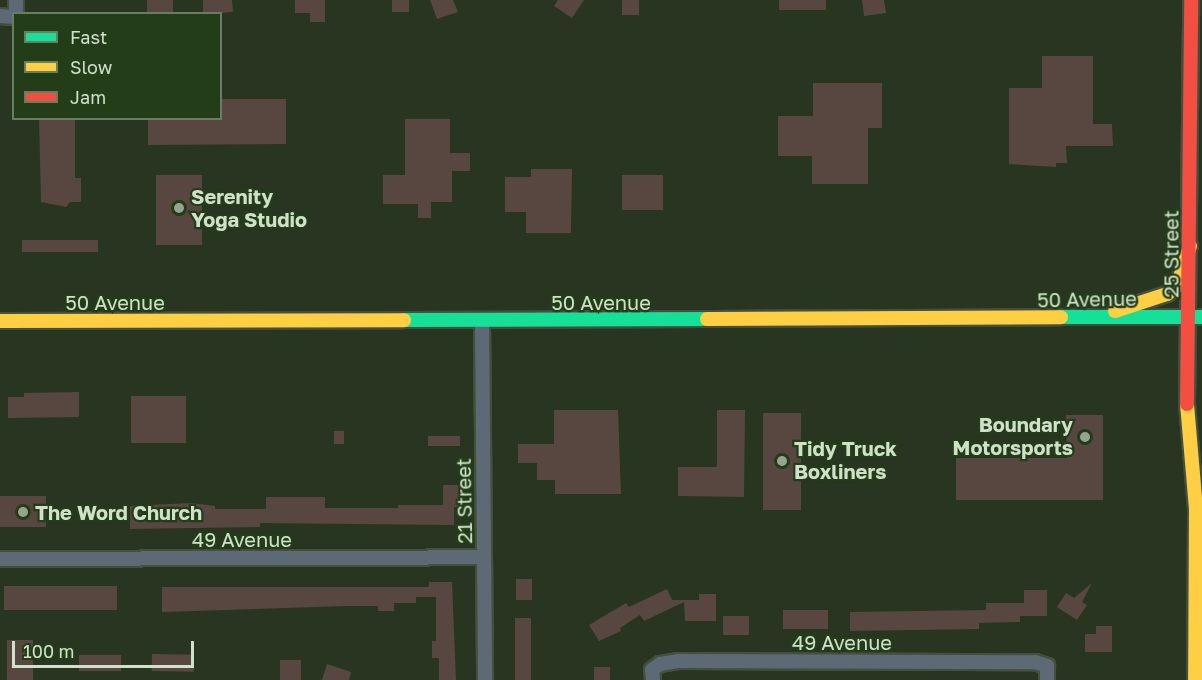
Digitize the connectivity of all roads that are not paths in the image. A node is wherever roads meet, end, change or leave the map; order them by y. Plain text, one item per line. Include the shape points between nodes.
1 (1191, 0) edge
2 (1190, 246) junction
3 (1196, 317) edge
4 (1094, 318) junction
5 (0, 321) edge
6 (482, 322) junction
7 (1202, 444) edge
8 (1196, 508) junction
9 (484, 557) junction
10 (0, 559) edge
11 (652, 675) edge
12 (485, 680) edge
13 (1047, 680) edge
14 (1195, 680) edge

1 - 2 main road, 25 Street
2 - 3 main road, 25 Street
2 - 4 main road via 1183,274 1167,294
3 - 4 main road, 50 Avenue
3 - 8 main road, 25 Street via 1187,422
4 - 6 main road, 50 Avenue
5 - 6 main road, 50 Avenue
6 - 9 street, 21 Street
7 - 8 main road, 25 Street
8 - 14 main road, 25 Street
9 - 10 street, 49 Avenue
9 - 12 street, 21 Street
11 - 13 street, 49 Avenue via 660,664 678,661 1035,662 1047,666

